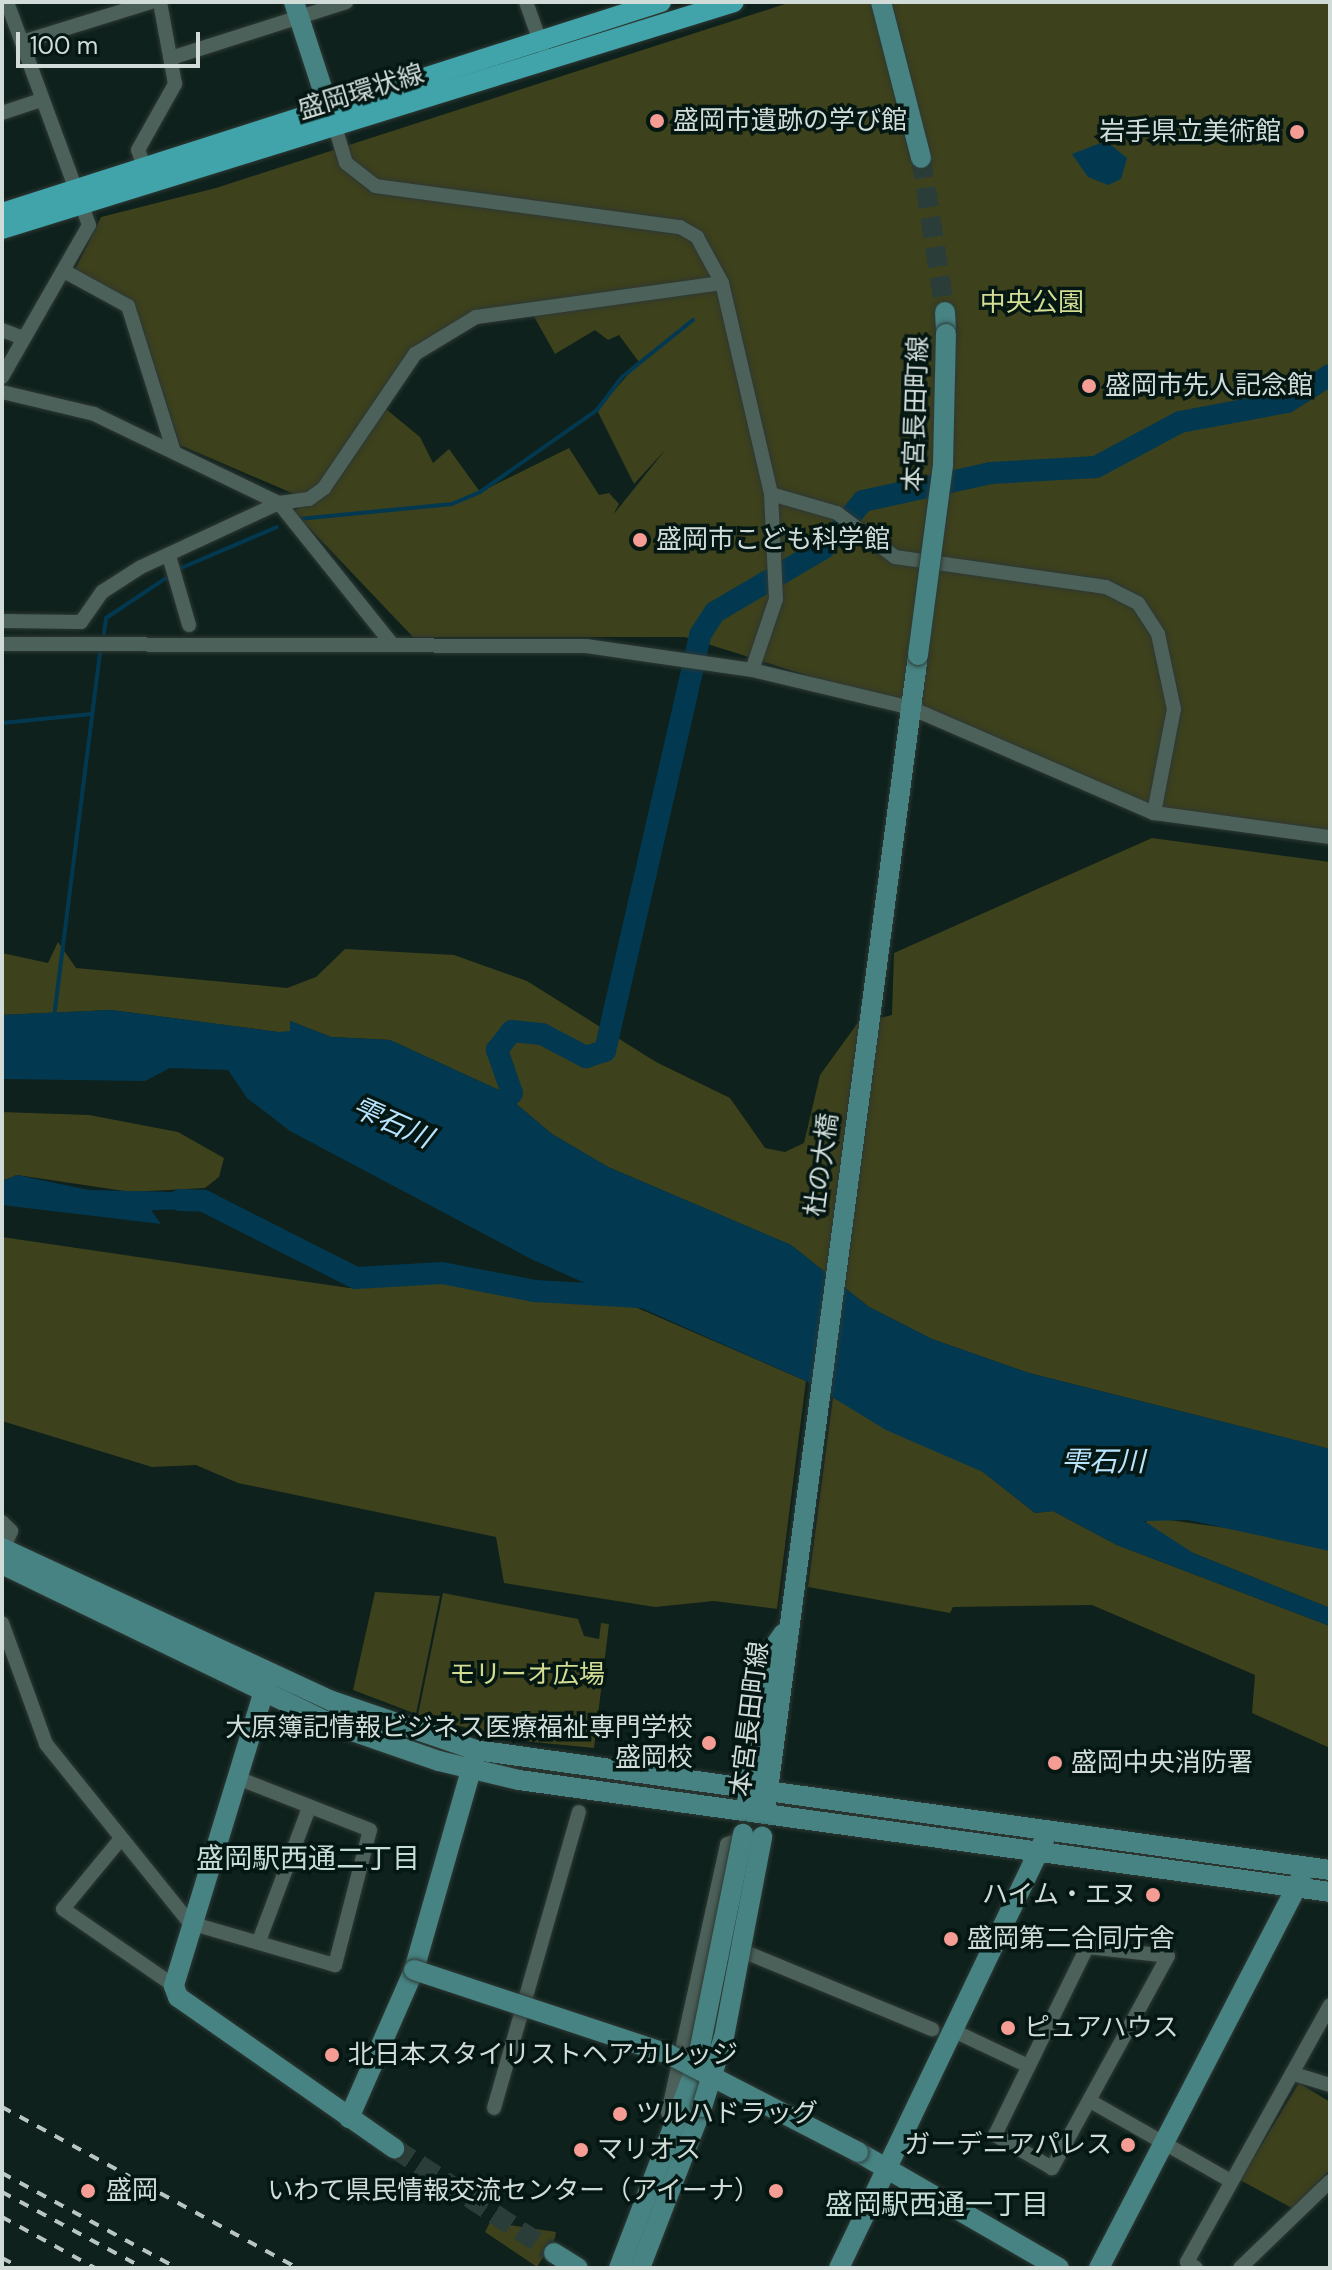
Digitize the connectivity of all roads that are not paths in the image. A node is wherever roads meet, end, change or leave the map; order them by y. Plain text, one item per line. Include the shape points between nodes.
1 (7, 2) edge
2 (151, 2) edge
3 (160, 2) edge
4 (346, 2) edge
5 (526, 2) edge
6 (661, 2) edge
7 (734, 2) edge
8 (881, 2) edge
9 (296, 10) edge
10 (540, 41) junction
11 (22, 42) junction
12 (171, 58) junction
13 (547, 62) junction
14 (41, 100) junction
15 (2, 113) edge
16 (333, 119) junction
17 (921, 158) tunnel mouth
18 (145, 169) junction
19 (80, 197) junction
20 (2, 213) edge
21 (2, 229) edge
22 (64, 271) junction
23 (722, 283) junction
24 (945, 312) tunnel mouth
25 (2, 330) edge
26 (23, 338) junction
27 (2, 377) edge
28 (2, 392) edge
29 (173, 449) junction
30 (771, 494) junction
31 (279, 503) junction
32 (169, 556) junction
33 (2, 621) edge
34 (189, 625) dead end
35 (391, 643) junction
36 (2, 644) edge
37 (752, 670) junction
38 (911, 708) junction
39 (1154, 813) junction
40 (1330, 837) edge
41 (2, 1522) edge
42 (2, 1553) edge
43 (2, 1623) edge
44 (787, 1630) joint
45 (267, 1683) junction
46 (474, 1760) junction
47 (235, 1777) junction
48 (756, 1802) junction
49 (309, 1808) junction
50 (579, 1812) dead end
51 (119, 1841) junction
52 (1045, 1841) junction
53 (1306, 1867) junction
54 (1330, 1870) edge
55 (1296, 1887) junction
56 (1330, 1892) edge
57 (190, 1923) junction
58 (259, 1941) junction
59 (740, 1950) junction
60 (414, 1970) junction
61 (174, 1986) junction
62 (1330, 2005) edge
63 (932, 2029) dead end
64 (954, 2031) junction
65 (1028, 2066) junction
66 (704, 2070) junction
67 (1294, 2074) junction
68 (1330, 2085) edge
69 (1090, 2101) junction
70 (494, 2108) dead end
71 (349, 2118) junction
72 (1168, 2144) junction
73 (394, 2148) tunnel mouth
74 (889, 2168) junction
75 (1231, 2181) junction
76 (1330, 2181) edge
77 (554, 2253) tunnel mouth
78 (578, 2268) edge
79 (617, 2268) edge
80 (642, 2268) edge
81 (839, 2268) edge
82 (1059, 2268) edge
83 (1099, 2268) edge
84 (1196, 2268) edge
85 (1240, 2268) edge

1 - 11 street
2 - 11 street
3 - 12 street
4 - 9 street
5 - 10 street
6 - 10 main road, 盛岡環状線
7 - 13 main road, 盛岡環状線
8 - 17 street
9 - 12 street
9 - 16 street
10 - 13 street
10 - 16 main road, 盛岡環状線
11 - 14 street
12 - 18 street via 175,84 138,150
13 - 16 main road, 盛岡環状線
14 - 15 street
14 - 19 street
16 - 18 main road, 盛岡環状線
16 - 19 main road, 盛岡環状線
16 - 23 street via 346,163 375,186 680,227 697,237
18 - 19 main road, 盛岡環状線
19 - 20 main road, 盛岡環状線
19 - 21 main road, 盛岡環状線
19 - 22 street via 89,225
22 - 26 street
22 - 29 street via 128,306
23 - 30 street
23 - 31 street via 476,317 415,354 324,488
24 - 38 street, 本宮長田町線, bridge via 943,464
25 - 26 street
26 - 27 street
28 - 29 street via 94,414
29 - 31 street
30 - 37 street via 779,559 776,599
30 - 39 street via 844,518 895,557 1106,587 1138,603 1158,634 1174,709
31 - 32 street
31 - 35 street
32 - 33 street via 102,592 81,622
32 - 34 street
35 - 36 street
35 - 37 street via 586,646
37 - 38 street
38 - 39 street
38 - 44 street, 杜の大橋
39 - 40 street
41 - 42 street via 11,1531
42 - 45 street
43 - 51 street via 46,1744
44 - 48 street, 本宮長田町線 via 767,1657
45 - 46 street
45 - 47 street
46 - 48 street
46 - 60 street
47 - 49 street
47 - 57 street
48 - 52 street
48 - 66 street, 本宮長田町線, bridge
49 - 58 street
49 - 58 street via 370,1830 335,1965
50 - 70 street
51 - 57 street
51 - 61 street via 63,1909
52 - 53 street
52 - 55 street
52 - 64 street
53 - 54 street
53 - 55 street
55 - 56 street
55 - 72 street
57 - 58 street
57 - 61 street
59 - 63 street
59 - 79 street via 765,1845 738,1835 727,1844 672,2103
59 - 80 street via 702,2114
60 - 66 street, bridge
60 - 71 street
61 - 71 street via 178,1997
62 - 67 street
64 - 65 street
64 - 74 street
65 - 69 street via 995,2135 1052,2168
65 - 69 street via 1087,1947 1168,1956
66 - 74 street, bridge
66 - 79 street, 本宮長田町線
66 - 80 street, 本宮長田町線, bridge
67 - 68 street
67 - 75 street
69 - 72 street
71 - 73 street
72 - 75 street
72 - 83 street
74 - 81 street
74 - 82 street
75 - 84 street via 1187,2262
76 - 85 street
77 - 78 street

